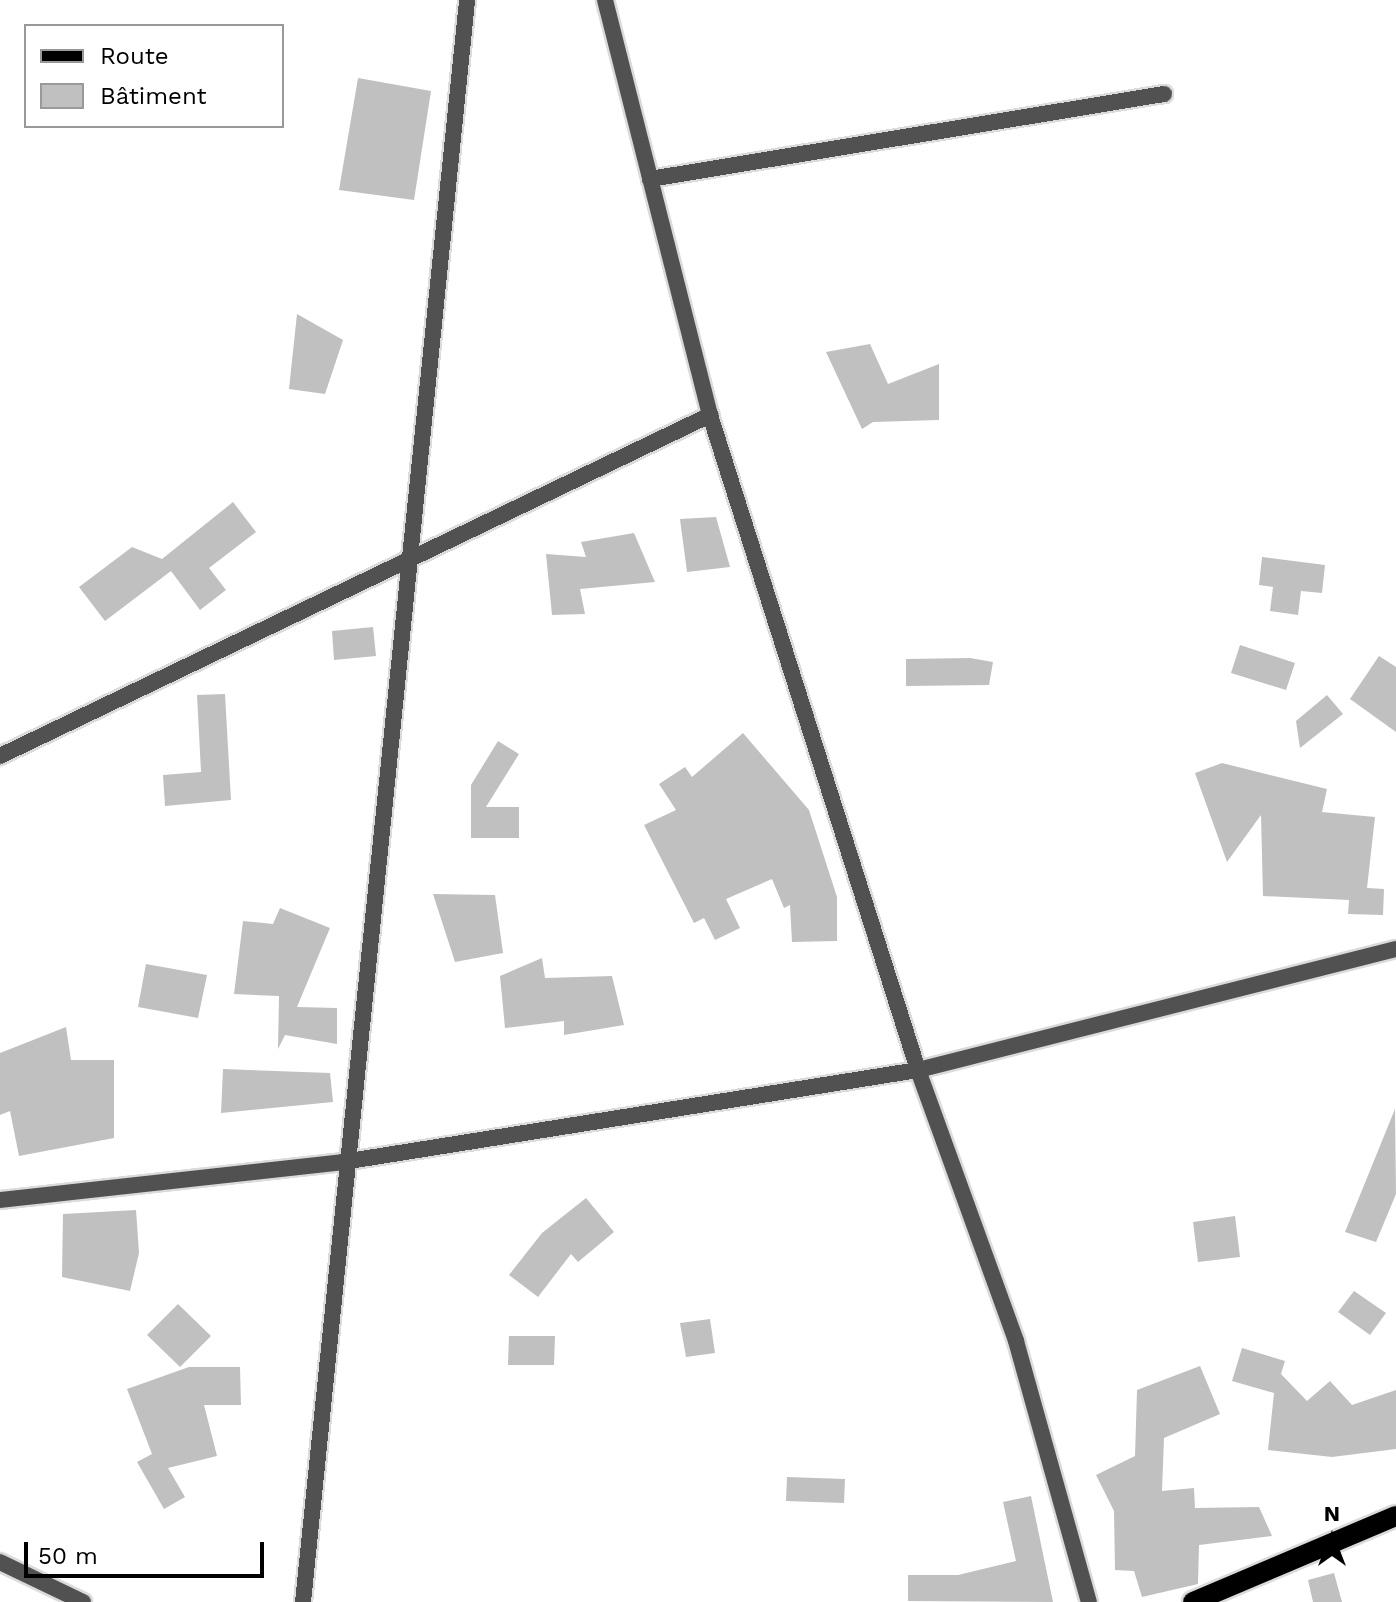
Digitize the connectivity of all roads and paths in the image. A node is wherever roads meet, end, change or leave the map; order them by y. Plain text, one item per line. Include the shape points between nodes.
1 (467, 0) edge
2 (605, 0) edge
3 (1164, 94) dead end
4 (650, 179) junction
5 (710, 415) junction
6 (416, 550) junction
7 (0, 756) edge
8 (1396, 949) edge
9 (918, 1070) junction
10 (343, 1162) junction
11 (0, 1200) edge
12 (1396, 1516) edge
13 (0, 1562) edge
14 (83, 1602) edge
15 (303, 1602) edge
16 (1089, 1602) edge
17 (1193, 1602) edge

1 - 6 street
2 - 4 street
3 - 4 street
4 - 5 street
5 - 6 street
5 - 9 street
6 - 7 street
6 - 10 street
8 - 9 street
9 - 10 street
9 - 16 street via 1016,1341
10 - 11 street
10 - 15 street
12 - 17 main road
13 - 14 street

